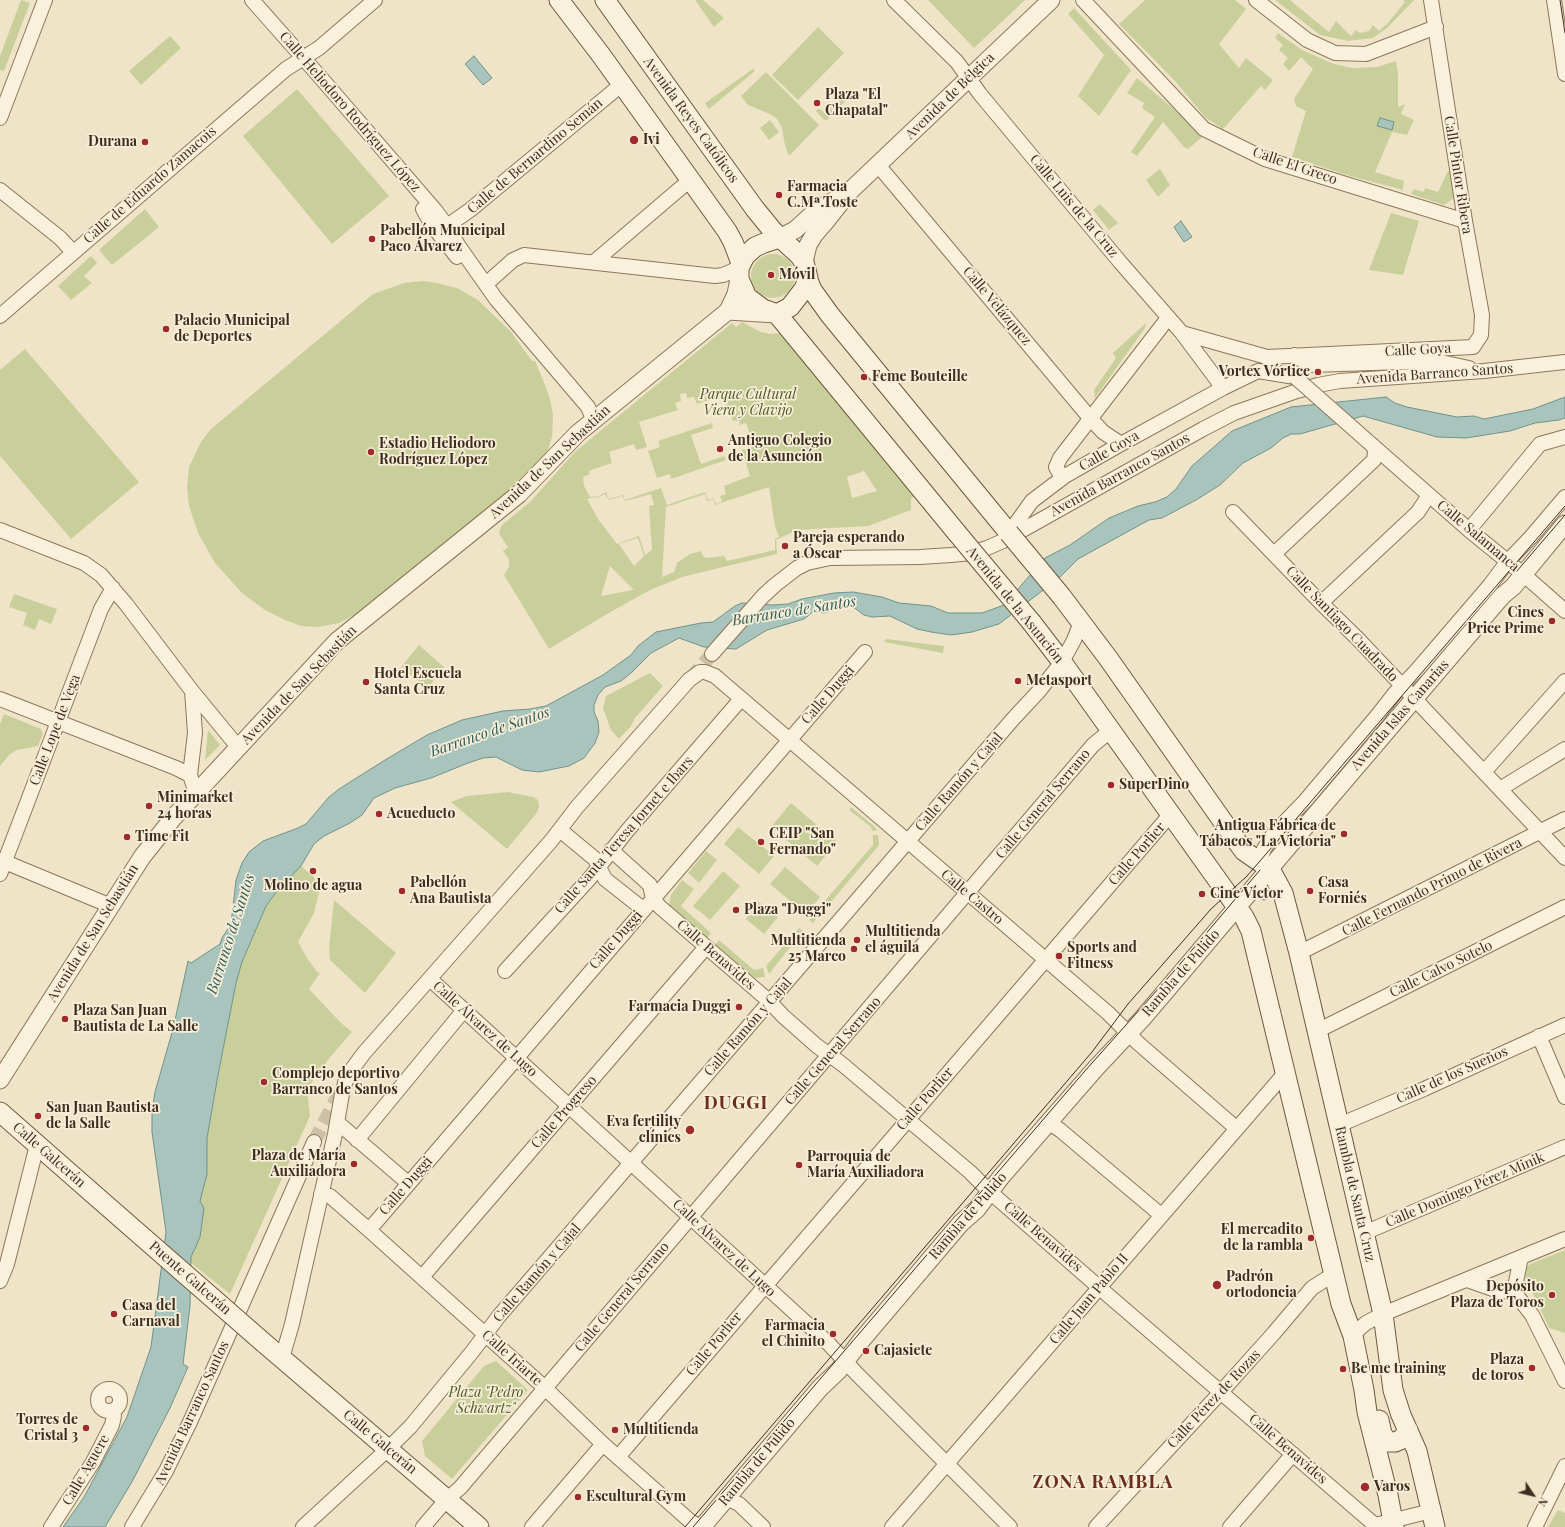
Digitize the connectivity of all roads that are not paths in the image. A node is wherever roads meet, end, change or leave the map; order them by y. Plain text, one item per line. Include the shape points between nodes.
1 (44, 0) edge
2 (240, 0) edge
3 (252, 0) edge
4 (375, 0) edge
5 (559, 0) edge
6 (605, 0) edge
7 (894, 0) edge
8 (1051, 0) edge
9 (1083, 0) edge
10 (1256, 0) edge
11 (1431, 0) edge
12 (1554, 0) edge
13 (1436, 27) junction
14 (300, 60) junction
15 (1565, 74) edge
16 (968, 78) junction
17 (621, 85) junction
18 (0, 118) edge
19 (878, 165) junction
20 (690, 180) junction
21 (0, 190) edge
22 (849, 192) junction
23 (422, 209) junction
24 (1465, 221) junction
25 (448, 226) junction
26 (779, 238) junction
27 (73, 252) junction
28 (594, 262) junction
29 (804, 262) junction
30 (740, 270) junction
31 (808, 280) junction
32 (486, 284) junction
33 (728, 312) junction
34 (777, 314) junction
35 (0, 316) edge
36 (1168, 318) junction
37 (1182, 333) junction
38 (1473, 347) joint
39 (1261, 355) junction
40 (1294, 355) junction
41 (1565, 362) edge
42 (1258, 371) junction
43 (1484, 371) junction
44 (1295, 377) junction
45 (1223, 388) junction
46 (1090, 418) junction
47 (593, 419) junction
48 (1565, 437) edge
49 (1121, 444) junction
50 (1373, 451) junction
51 (1065, 476) junction
52 (1429, 495) junction
53 (1565, 497) edge
54 (1233, 512) dead end
55 (1565, 524) edge
56 (0, 530) edge
57 (1469, 530) junction
58 (1009, 533) junction
59 (1274, 554) junction
60 (1508, 561) junction
61 (1523, 574) junction
62 (112, 588) junction
63 (1321, 603) junction
64 (1565, 611) edge
65 (1081, 622) junction
66 (865, 652) dead end
67 (712, 654) tunnel mouth
68 (1062, 662) junction
69 (1565, 681) edge
70 (1402, 686) junction
71 (192, 691) junction
72 (0, 699) edge
73 (741, 699) junction
74 (1415, 699) junction
75 (59, 722) junction
76 (1110, 731) junction
77 (789, 740) junction
78 (238, 747) junction
79 (1565, 749) edge
80 (1484, 772) junction
81 (190, 775) junction
82 (1500, 789) junction
83 (196, 792) junction
84 (1170, 815) junction
85 (1565, 819) edge
86 (560, 830) junction
87 (1540, 832) junction
88 (908, 842) junction
89 (611, 850) junction
90 (1565, 858) edge
91 (2, 865) edge
92 (1265, 865) junction
93 (598, 867) junction
94 (967, 893) junction
95 (653, 899) junction
96 (110, 906) junction
97 (1237, 908) junction
98 (1565, 908) edge
99 (643, 909) junction
100 (706, 946) junction
101 (1299, 953) junction
102 (1045, 960) junction
103 (505, 971) dead end
104 (430, 979) junction
105 (769, 1001) junction
106 (464, 1010) junction
107 (1565, 1025) edge
108 (1316, 1031) junction
109 (1128, 1033) junction
110 (1539, 1036) junction
111 (830, 1054) junction
112 (516, 1057) junction
113 (1286, 1072) junction
114 (0, 1080) edge
115 (1565, 1097) edge
116 (569, 1106) junction
117 (0, 1112) edge
118 (908, 1119) junction
119 (337, 1122) junction
120 (1048, 1124) junction
121 (1339, 1125) junction
122 (1236, 1128) junction
123 (356, 1140) junction
124 (314, 1142) tunnel mouth
125 (37, 1145) junction
126 (1565, 1147) edge
127 (631, 1163) junction
128 (408, 1183) junction
129 (990, 1192) junction
130 (321, 1194) junction
131 (98, 1198) joint
132 (1161, 1215) junction
133 (690, 1216) junction
134 (369, 1230) junction
135 (1364, 1233) junction
136 (1565, 1239) edge
137 (1521, 1257) junction
138 (422, 1277) junction
139 (1335, 1277) junction
140 (1467, 1280) junction
141 (0, 1281) edge
142 (765, 1285) junction
143 (1099, 1287) junction
144 (1514, 1292) junction
145 (1383, 1314) junction
146 (485, 1333) junction
147 (1353, 1336) junction
148 (282, 1358) junction
149 (845, 1361) junction
150 (1565, 1381) edge
151 (545, 1388) junction
152 (1364, 1390) junction
153 (1221, 1392) junction
154 (113, 1410) dead end
155 (1408, 1430) junction
156 (603, 1444) junction
157 (388, 1449) junction
158 (1293, 1454) junction
159 (618, 1457) junction
160 (947, 1464) junction
161 (1565, 1466) edge
162 (726, 1498) junction
163 (447, 1499) junction
164 (1433, 1519) edge
165 (1384, 1525) edge
166 (51, 1527) edge
167 (132, 1527) edge
168 (303, 1527) edge
169 (422, 1527) edge
170 (478, 1527) edge
171 (532, 1527) edge
172 (701, 1527) edge
173 (763, 1527) edge
174 (892, 1527) edge
175 (1010, 1527) edge
176 (1096, 1527) edge
177 (1230, 1527) edge
178 (1535, 1527) edge

1 - 18 street
2 - 14 street, Calle Heliodoro Rodríguez López
3 - 14 street, Calle Heliodoro Rodríguez López
4 - 14 street, Calle de Eduardo Zamacois via 319,48
5 - 17 main road
6 - 26 main road, Avenida Reyes Católicos via 755,209
7 - 16 street, Calle Luis de la Cruz via 952,55
8 - 16 street, Avenida de Bélgica
9 - 24 street, Calle El Greco via 1204,129 1265,158
10 - 13 street via 1307,40 1335,53 1366,54
11 - 13 street, Calle Pintor Ribera
12 - 15 street
13 - 24 street, Calle Pintor Ribera
14 - 23 street, Calle Heliodoro Rodríguez López
14 - 25 street, Calle Heliodoro Rodríguez López
14 - 27 street, Calle de Eduardo Zamacois
16 - 19 street, Avenida de Bélgica
16 - 36 street, Calle Luis de la Cruz
17 - 20 main road
17 - 25 street, Calle de Bernardino Semán
19 - 22 street, Avenida de Bélgica
19 - 46 street, Calle Velázquez
20 - 28 street
20 - 30 main road via 735,246
21 - 27 street via 60,238
22 - 26 street, Avenida de Bélgica via 816,210 795,230
22 - 29 street, Avenida de Bélgica via 814,235 808,245
23 - 25 street, Calle Heliodoro Rodríguez López via 442,225
23 - 32 street, Calle Heliodoro Rodríguez López via 465,267
24 - 38 street, Calle Pintor Ribera via 1482,315 1481,335
25 - 32 street, Calle Heliodoro Rodríguez López via 454,239
26 - 29 main road
26 - 30 main road via 755,247
27 - 35 street, Calle de Eduardo Zamacois
28 - 30 street via 715,276
28 - 32 street via 524,255 513,260
29 - 31 main road
30 - 33 street, Avenida de San Sebastián via 736,294
30 - 34 main road via 744,292 750,300 763,309
31 - 34 main road via 794,304
31 - 58 main road via 827,311
32 - 47 street, Calle Heliodoro Rodríguez López via 588,407
33 - 34 street
33 - 47 street, Avenida de San Sebastián
34 - 68 main road, Avenida de la Asunción, bridge
36 - 37 street, Calle Luis de la Cruz
36 - 46 street
37 - 39 street
37 - 45 street, Calle Luis de la Cruz
38 - 40 street, Calle Goya
39 - 40 street, Calle Goya
39 - 42 street
39 - 44 street via 1283,366
40 - 43 street via 1310,365 1436,361
41 - 43 street, Avenida Barranco Santos
42 - 44 street
42 - 45 street, Calle Goya
43 - 67 street, Avenida Barranco Santos via 1340,381 1318,385 1262,403 1234,413 1203,429 1003,541 971,553 920,557 830,558 807,563 763,596
44 - 50 street, Calle Salamanca, bridge
45 - 49 street, Calle Goya
46 - 49 street, Calle Velázquez
46 - 51 street via 1057,463 1057,471
47 - 78 street, Avenida de San Sebastián via 519,494 337,642
48 - 57 street via 1540,444
49 - 51 street, Calle Goya
50 - 52 street, Calle Salamanca via 1391,461
50 - 59 street
51 - 58 street, Calle Goya via 1032,502
52 - 57 street, Calle Salamanca
52 - 63 street via 1418,512
53 - 60 street, Avenida Islas Canarias
54 - 59 street, Calle Santiago Cuadrado
55 - 61 street, Avenida Islas Canarias
56 - 62 street via 84,563 93,568
57 - 60 street, Calle Salamanca
58 - 65 main road, bridge
59 - 63 street, Calle Santiago Cuadrado
60 - 61 street, Calle Salamanca
60 - 70 street, Avenida Islas Canarias
61 - 64 street, Calle Salamanca
61 - 74 street, Avenida Islas Canarias
62 - 71 street
62 - 75 street, Calle Lope de Vega via 101,609
63 - 70 street, Calle Santiago Cuadrado
65 - 68 street, Calle Ramón y Cajal
65 - 92 main road via 1238,844
66 - 77 street, Calle Duggi
68 - 76 main road, Avenida de la Asunción
68 - 88 street, Calle Ramón y Cajal
69 - 80 street
70 - 74 street, Calle Santiago Cuadrado
70 - 92 street, Avenida Islas Canarias via 1305,801 1274,833 1264,849
71 - 78 street
71 - 81 street via 195,733
72 - 75 street
73 - 77 street, Calle Castro
73 - 86 street, Calle Castro via 715,676 705,672 695,674 577,807
73 - 89 street, Calle Santa Teresa Jornet e Ibars
74 - 80 street, Calle Santiago Cuadrado
74 - 92 street, Avenida Islas Canarias
75 - 81 street
75 - 91 street, Calle Lope de Vega
76 - 84 main road, Avenida de la Asunción
76 - 94 street, Calle General Serrano via 1093,745
77 - 88 street, Calle Castro
77 - 95 street, Calle Duggi
78 - 83 street, Avenida de San Sebastián
79 - 82 street
80 - 82 street, Calle Santiago Cuadrado
81 - 83 street
82 - 87 street, Calle Santiago Cuadrado
83 - 96 street, Avenida de San Sebastián via 152,842
84 - 97 main road, Avenida de la Asunción
84 - 102 street, Calle Porlier
85 - 87 street, Calle Fernando Primo de Rivera
86 - 93 street via 595,859
86 - 104 street
87 - 90 street, Calle Santiago Cuadrado
87 - 101 street, Calle Fernando Primo de Rivera
88 - 94 street, Calle Castro
88 - 105 street, Calle Ramón y Cajal
89 - 93 street, Calle Santa Teresa Jornet e Ibars
89 - 95 street, Calle Benavides via 650,885
91 - 96 street
92 - 97 street, Avenida Islas Canarias
92 - 101 main road, Rambla de Santa Cruz via 1285,898
93 - 99 street via 605,879
93 - 103 street, Calle Santa Teresa Jornet e Ibars
94 - 102 street, Calle Castro
94 - 111 street, Calle General Serrano
95 - 99 street, Calle Duggi
95 - 100 street, Calle Benavides
96 - 114 street, Avenida de San Sebastián
97 - 109 street, Rambla de Pulido
97 - 113 main road via 1251,931
98 - 108 street, Calle Calvo Sotelo
99 - 112 street, Calle Duggi
100 - 105 street, Calle Benavides
100 - 116 street, Calle Progreso
101 - 108 main road, Rambla de Santa Cruz
102 - 109 street, Calle Castro
102 - 118 street, Calle Porlier
104 - 106 street, Calle Álvarez de Lugo
104 - 119 street via 356,1062 345,1083
105 - 111 street, Calle Benavides via 817,1046
105 - 127 street, Calle Ramón y Cajal
106 - 112 street, Calle Álvarez de Lugo
106 - 123 street
107 - 110 street, Calle de los Sueños
108 - 121 main road, Rambla de Santa Cruz
109 - 120 street, Rambla de Pulido
109 - 122 street, Calle Castro
110 - 115 street
110 - 121 street, Calle de los Sueños
111 - 118 street, Calle Benavides
111 - 133 street, Calle General Serrano
112 - 116 street, Calle Álvarez de Lugo
112 - 128 street, Calle Duggi
113 - 122 street, Calle Juan Pablo II
113 - 139 main road
116 - 127 street, Calle Álvarez de Lugo
116 - 138 street, Calle Progreso
117 - 125 main road, Calle Galcerán
118 - 129 street, Calle Benavides
118 - 142 street, Calle Porlier
119 - 123 street
119 - 130 street
120 - 129 street, Rambla de Pulido
120 - 132 street via 1060,1130
121 - 135 main road, Rambla de Santa Cruz
122 - 132 street, Calle Juan Pablo II
123 - 128 street
124 - 167 street, Avenida Barranco Santos via 190,1422 166,1471
125 - 131 main road, Calle Galcerán
125 - 141 street via 7,1264
126 - 135 street, Calle Domingo Pérez Minik
127 - 133 street, Calle Álvarez de Lugo
127 - 146 street, Calle Ramón y Cajal
128 - 134 street, Calle Duggi
129 - 143 street, Calle Benavides
129 - 149 street, Rambla de Pulido
130 - 134 street, Calle Iriarte via 330,1196
130 - 148 street
131 - 148 main road, Puente Galcerán, bridge
132 - 143 street, Calle Juan Pablo II
133 - 142 street, Calle Álvarez de Lugo
133 - 151 street, Calle General Serrano
134 - 138 street, Calle Iriarte
135 - 145 main road, Rambla de Santa Cruz
136 - 137 street
137 - 140 street
137 - 144 street
138 - 146 street, Calle Iriarte
139 - 147 main road via 1341,1304
139 - 153 street, Calle Pérez de Rozas via 1319,1282 1312,1288
140 - 144 street via 1498,1291
140 - 145 street
142 - 149 street, Calle Álvarez de Lugo
142 - 159 street, Calle Porlier
143 - 153 street, Calle Benavides
143 - 160 street, Calle Juan Pablo II
144 - 150 street via 1532,1315
145 - 147 street via 1359,1328
145 - 155 main road, Rambla de Santa Cruz via 1393,1390
146 - 151 street, Calle Iriarte
146 - 157 street, Calle Ramón y Cajal via 472,1352
147 - 152 main road
148 - 157 main road, Calle Galcerán
149 - 160 street, Calle Álvarez de Lugo
149 - 162 street, Rambla de Pulido
151 - 156 street, Calle Iriarte
151 - 163 street, Calle General Serrano via 460,1488
152 - 155 main road via 1376,1408 1384,1439 1395,1442 1402,1439
152 - 165 main road via 1388,1495
153 - 158 street, Calle Benavides
153 - 176 street, Calle Pérez de Rozas
154 - 166 street, Calle Aguere via 112,1425 93,1462
155 - 164 main road, Rambla de Santa Cruz via 1417,1451
156 - 159 street, Calle Iriarte
156 - 171 street
157 - 163 main road, Calle Galcerán
157 - 168 street, Calle Ramón y Cajal
158 - 165 street, Calle Benavides
158 - 177 street
159 - 172 street, Calle Iriarte
160 - 174 street, Calle Juan Pablo II
160 - 175 street, Calle Álvarez de Lugo
161 - 178 street
162 - 172 street, Rambla de Pulido
162 - 173 street via 739,1504
163 - 169 street, Calle General Serrano
163 - 170 main road, Calle Galcerán
164 - 165 street

